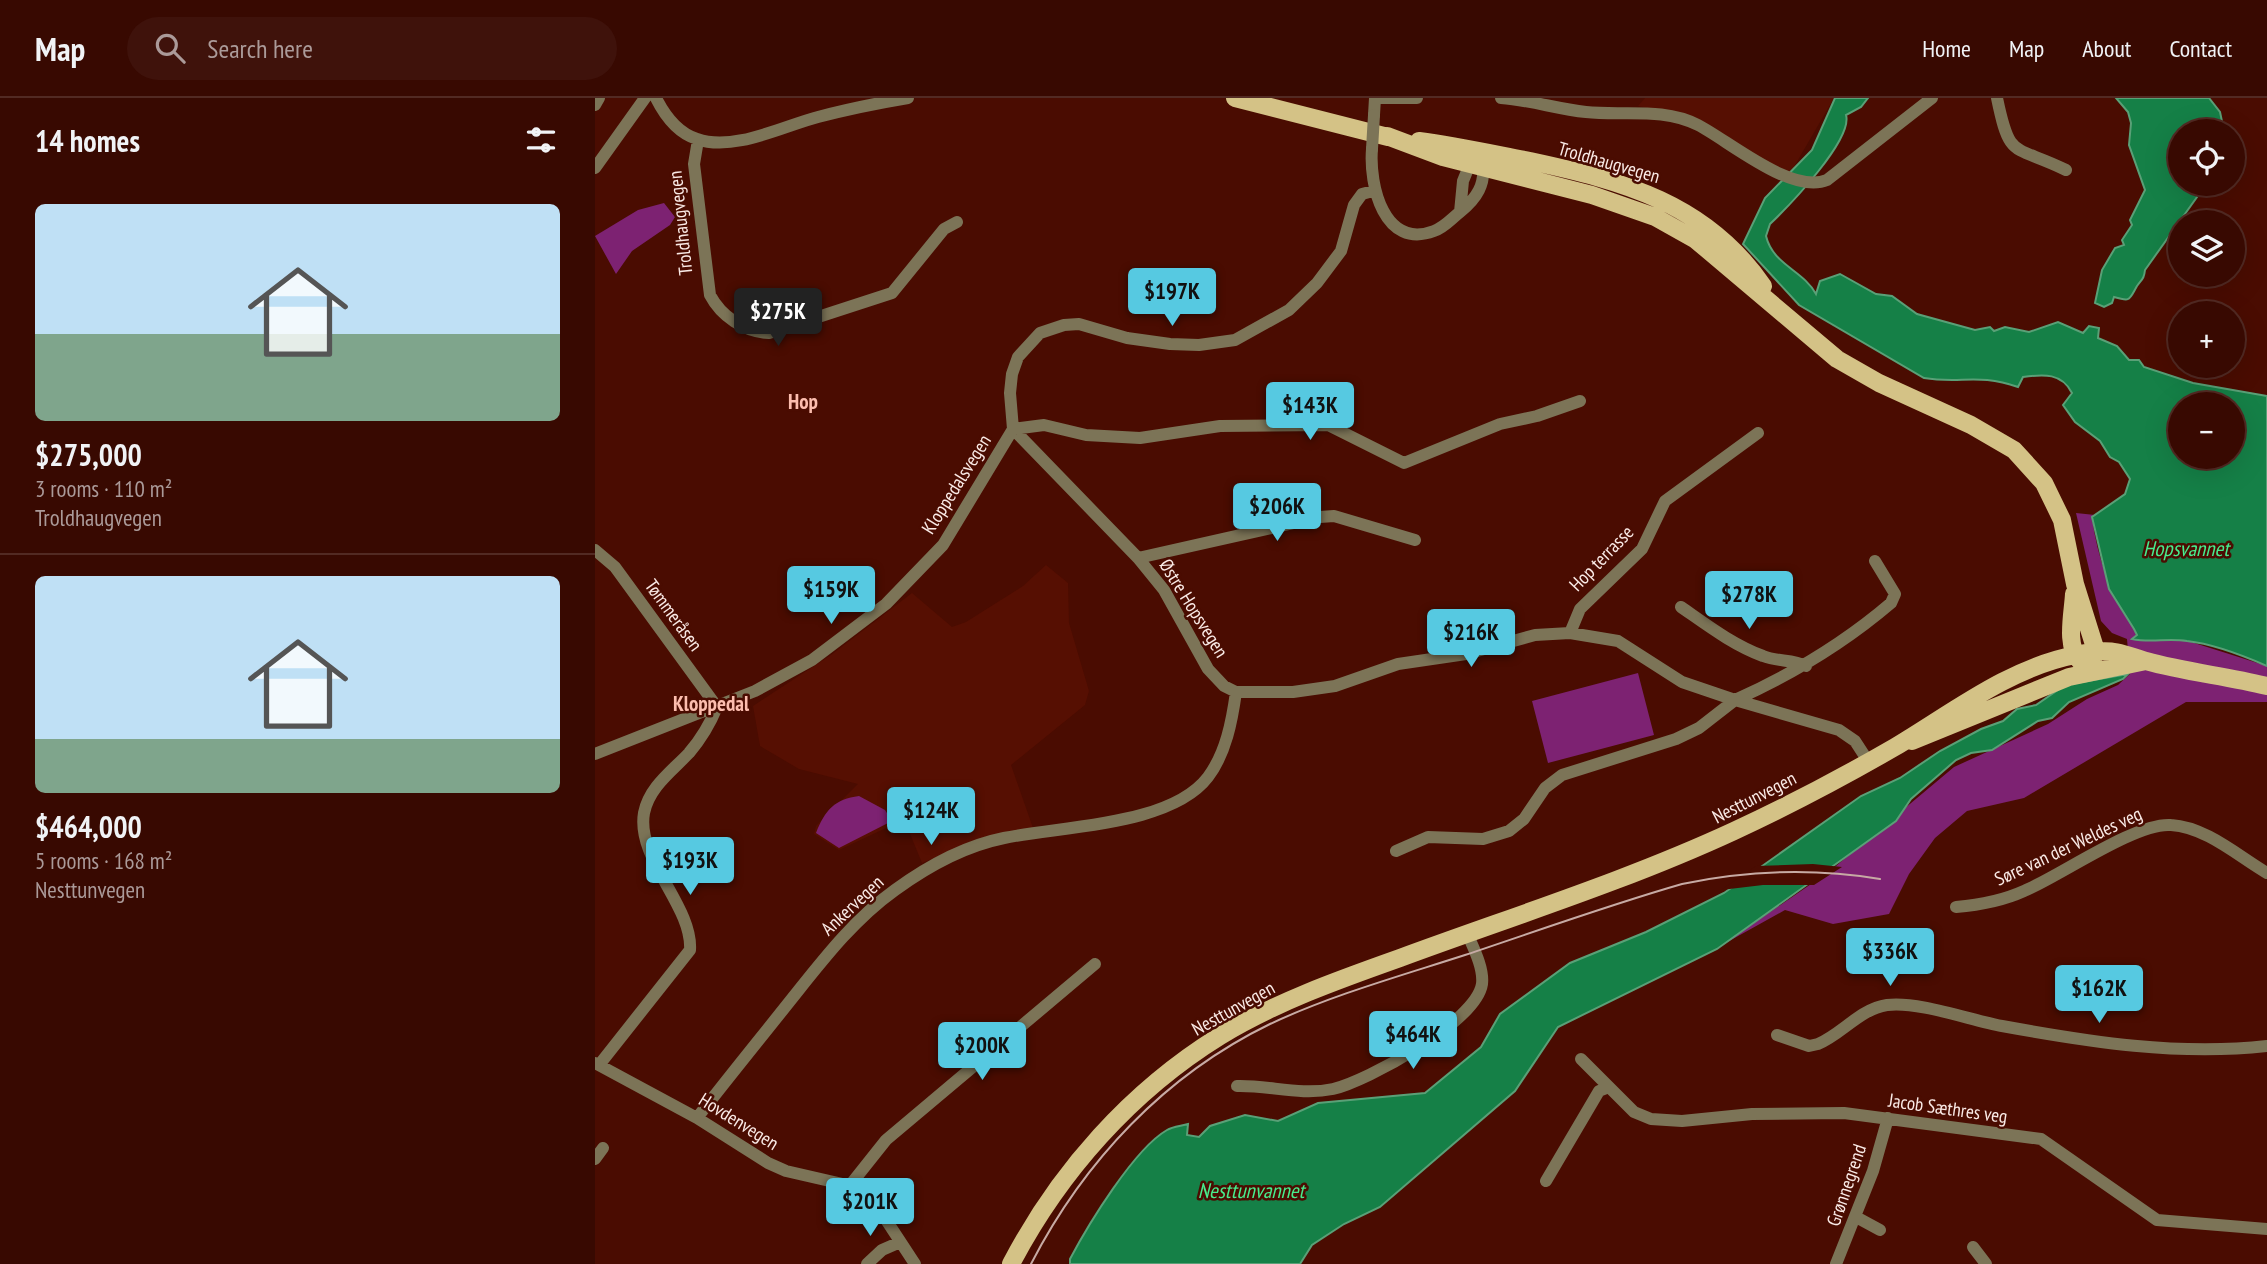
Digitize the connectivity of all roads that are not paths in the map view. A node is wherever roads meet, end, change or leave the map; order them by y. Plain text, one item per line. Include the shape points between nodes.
1 (599, 98) edge
2 (645, 98) edge
3 (656, 98) edge
4 (908, 98) edge
5 (1235, 98) edge
6 (1417, 98) edge
7 (1501, 98) edge
8 (1932, 98) edge
9 (1997, 98) edge
10 (595, 105) edge
11 (698, 140) junction
12 (1477, 160) junction
13 (595, 168) edge
14 (2066, 170) dead end
15 (1373, 191) junction
16 (1460, 212) junction
17 (957, 222) dead end
18 (1580, 401) dead end
19 (1013, 429) junction
20 (1758, 433) dead end
21 (1415, 540) dead end
22 (595, 550) edge
23 (1138, 558) junction
24 (1875, 561) dead end
25 (2075, 584) junction
26 (1681, 607) dead end
27 (1570, 633) junction
28 (2096, 651) junction
29 (2074, 655) junction
30 (2146, 661) junction
31 (1806, 666) junction
32 (2089, 671) junction
33 (2267, 686) edge
34 (1236, 692) junction
35 (1735, 700) junction
36 (717, 707) junction
37 (1896, 746) junction
38 (595, 754) edge
39 (1868, 761) junction
40 (1397, 851) dead end
41 (2267, 873) edge
42 (1956, 907) dead end
43 (1467, 933) junction
44 (1095, 964) dead end
45 (1777, 1035) dead end
46 (2267, 1046) edge
47 (1581, 1059) dead end
48 (597, 1064) edge
49 (1237, 1086) dead end
50 (1609, 1087) junction
51 (697, 1118) junction
52 (1888, 1118) junction
53 (603, 1148) dead end
54 (595, 1159) edge
55 (1546, 1181) dead end
56 (851, 1184) junction
57 (1062, 1185) junction
58 (1856, 1217) junction
59 (2267, 1229) edge
60 (1880, 1230) dead end
61 (898, 1243) junction
62 (1973, 1247) dead end
63 (867, 1264) edge
64 (915, 1264) edge
65 (1011, 1264) edge
66 (1020, 1264) edge
67 (1836, 1264) edge
68 (1986, 1264) edge

1 - 10 street
2 - 13 street
3 - 11 street via 674,125
4 - 11 street via 735,140
5 - 12 main road, Troldhaugvegen
6 - 15 street, bridge via 1375,98
7 - 8 street via 1688,121 1783,176 1810,184 1827,180
9 - 14 street via 2010,144
11 - 17 street, Troldhaugvegen via 694,171 710,295 729,318 762,333 892,293 944,229
12 - 16 street
12 - 16 street via 1477,194
12 - 25 main road, Troldhaugvegen via 1655,217 1696,240 1837,359 2014,450 2053,499
15 - 16 street via 1384,215 1409,233 1436,231
15 - 19 street, Kloppedalsvegen via 1358,198 1341,251 1317,283 1289,310 1235,340 1170,344 1079,324 1040,333 1018,358 1012,374
18 - 19 street via 1500,424 1404,463 1328,425 1220,426 1139,438 1086,435 1044,425
19 - 23 street, Østre Hopsvegen
19 - 36 street, Kloppedalsvegen via 943,545 886,604 812,660
20 - 27 street, Hop terrasse via 1665,501 1642,549 1580,609
21 - 23 street, Østre Hopsvegen via 1334,516
22 - 36 street, Tømmeråsen via 615,567
23 - 34 street, Østre Hopsvegen via 1164,590 1207,669
24 - 31 street via 1893,587 1891,603
25 - 28 main road, Troldhaugvegen
25 - 29 main road, Troldhaugvegen
26 - 31 street via 1760,655
27 - 34 street via 1535,635 1466,654 1398,664 1335,687
27 - 35 street via 1618,641 1682,682
28 - 29 main road, Nesttunvegen
28 - 30 main road, Nesttunvegen via 2128,653
28 - 32 main road
29 - 32 main road
29 - 37 main road, Nesttunvegen via 1991,689
30 - 32 main road, Nesttunvegen
30 - 33 main road, Nesttunvegen
31 - 35 street
32 - 37 main road, Nesttunvegen
34 - 51 street, Ankervegen via 1227,740 1198,788 1129,819 973,846 931,866 877,903 840,940
35 - 39 street via 1839,730 1855,741
35 - 40 street via 1699,728 1676,739 1562,775 1545,788 1524,820 1510,831 1483,839 1427,836
36 - 38 street, Kloppedalsvegen
36 - 48 street via 690,751 650,796 644,813 649,844 688,933 690,950
37 - 39 main road, Nesttunvegen
39 - 43 main road, Nesttunvegen via 1692,850
41 - 42 street, Søre van der Weldes veg via 2215,841 2186,828 2163,825 2106,848 2023,892
43 - 49 street via 1482,984 1471,1002 1430,1041 1357,1081 1331,1089 1282,1091 1261,1085
43 - 57 main road, Nesttunvegen via 1302,994 1220,1036 1124,1109
44 - 56 street via 886,1140
45 - 46 street via 1809,1046 1818,1044 1870,1010 1890,1004 2043,1034 2150,1048 2225,1051
47 - 50 street, Jacob Sæthres veg
48 - 51 street, Hovdenvegen
50 - 52 street, Jacob Sæthres veg via 1634,1112 1661,1121 1824,1112
50 - 55 street via 1599,1091
51 - 56 street, Hovdenvegen via 786,1171
52 - 58 street, Grønnegrend
52 - 59 street, Jacob Sæthres veg via 2046,1140 2157,1220
53 - 54 street
56 - 61 street, Hovdenvegen via 877,1206
57 - 65 main road, Nesttunvegen
57 - 66 main road, Nesttunvegen
58 - 60 street
58 - 67 street, Grønnegrend
61 - 63 street via 881,1250
61 - 64 street, Hovdenvegen
62 - 68 street

